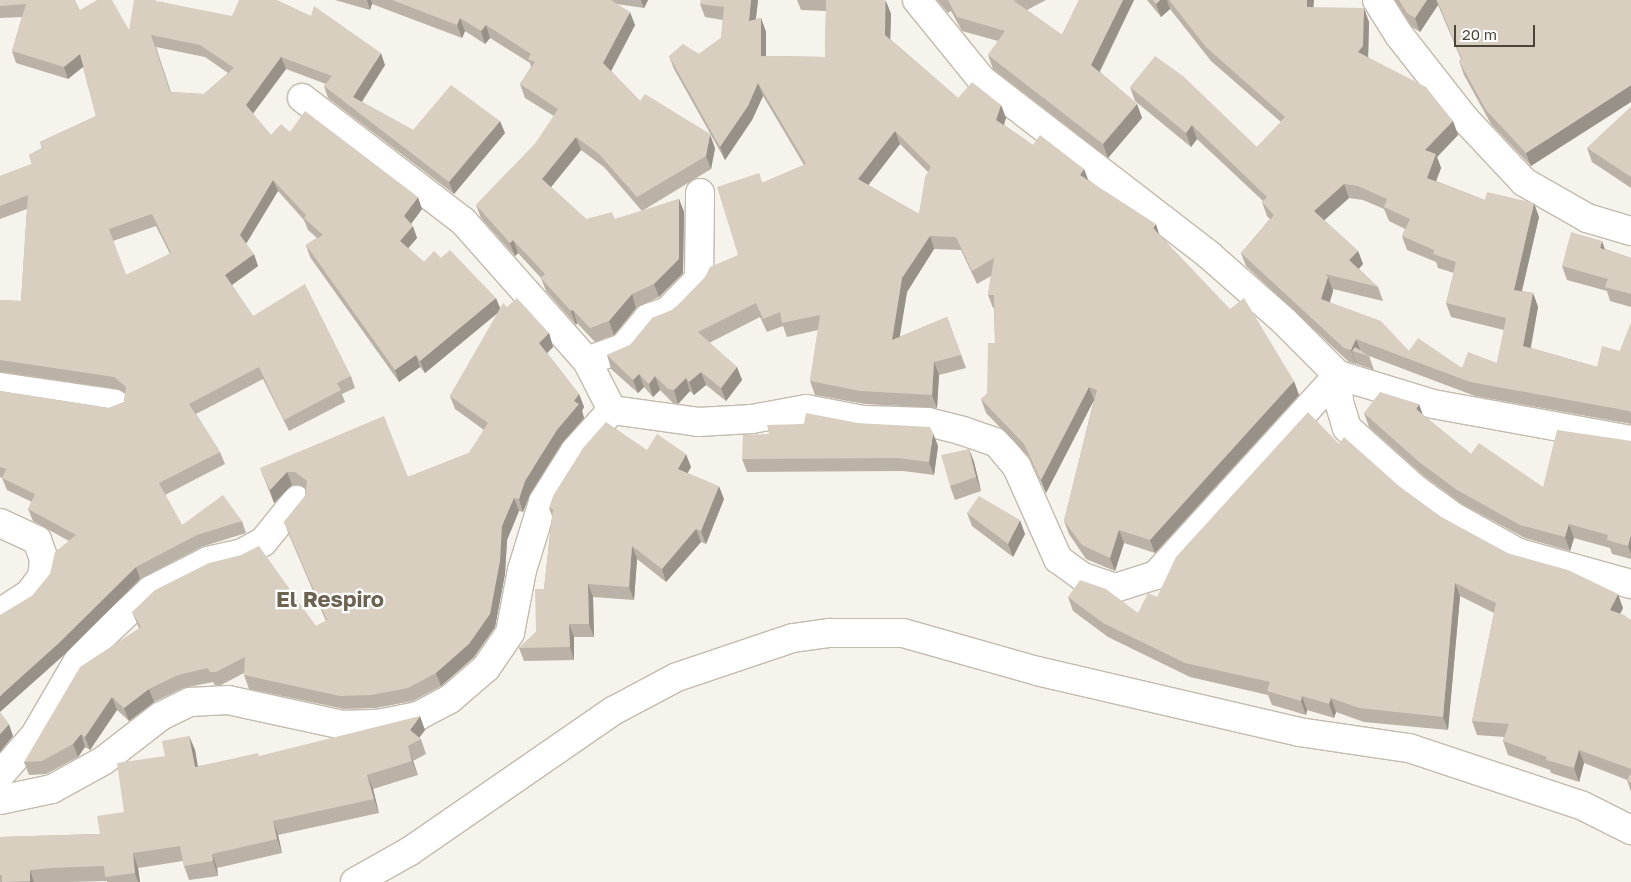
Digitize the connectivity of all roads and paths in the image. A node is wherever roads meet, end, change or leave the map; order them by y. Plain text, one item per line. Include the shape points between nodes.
1 (917, 0) edge
2 (1377, 0) edge
3 (302, 98) dead end
4 (700, 193) dead end
5 (1631, 231) edge
6 (587, 361) junction
7 (1338, 375) junction
8 (0, 387) edge
9 (116, 404) edge
10 (612, 410) junction
11 (1631, 440) edge
12 (297, 500) dead end
13 (0, 523) edge
14 (1631, 584) edge
15 (0, 614) edge
16 (0, 775) edge
17 (0, 800) edge
18 (1631, 830) edge
19 (355, 882) edge

1 - 7 street via 982,80 1209,255 1284,321
2 - 5 street via 1399,35 1464,118 1524,182 1588,218
3 - 6 street via 463,221
4 - 6 street via 699,279 668,311 648,318 623,348
6 - 10 street
7 - 10 street via 1156,575 1115,588 1083,577 1058,558 1018,467 996,443 963,431 928,422 863,420 806,409 752,419 698,422
7 - 11 street via 1433,404
7 - 14 street via 1339,402 1347,428 1414,488 1454,517 1519,553
8 - 9 street
10 - 17 street via 575,451 542,502 522,570 510,632 486,668 450,699 418,716 343,725 228,700 190,702 161,716 103,761 52,789
12 - 16 street via 263,542 242,553 208,561 151,590 81,656 35,735
13 - 15 street via 37,540 44,559 42,576 29,594
18 - 19 street via 1583,806 1409,748 1299,732 1037,671 903,633 830,633 793,638 677,677 613,711 410,850

